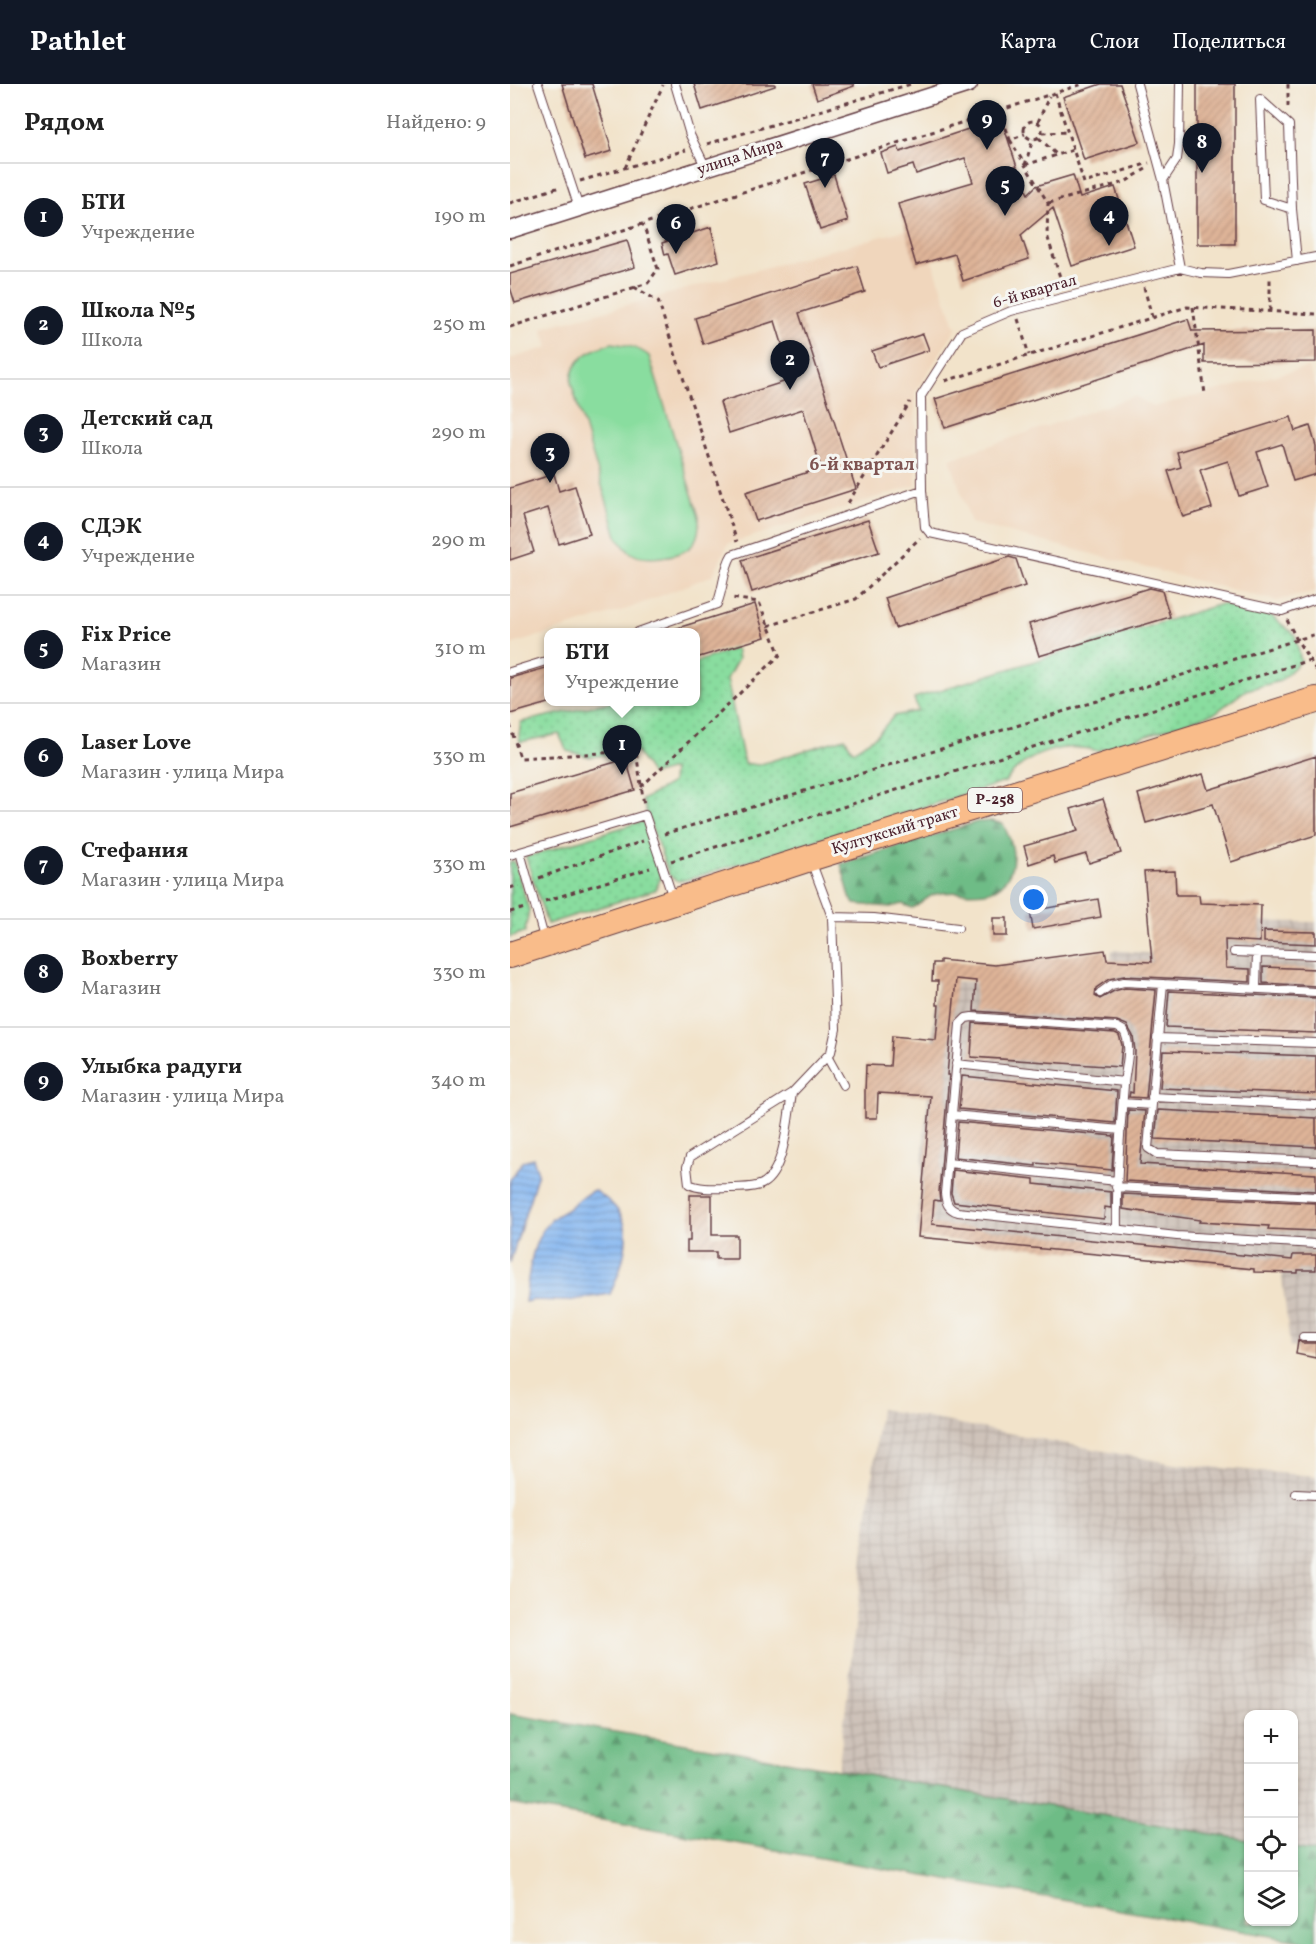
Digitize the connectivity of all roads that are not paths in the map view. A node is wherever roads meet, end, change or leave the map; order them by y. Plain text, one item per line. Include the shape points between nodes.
1 (538, 84) edge
2 (675, 84) edge
3 (969, 84) edge
4 (1137, 84) edge
5 (1180, 84) edge
6 (706, 168) junction
7 (1163, 180) junction
8 (579, 208) junction
9 (1292, 209) junction
10 (510, 230) edge
11 (1316, 257) edge
12 (1297, 261) junction
13 (1180, 268) junction
14 (922, 490) junction
15 (1316, 598) edge
16 (652, 628) edge
17 (544, 662) edge
18 (510, 672) edge
19 (1316, 700) edge
20 (520, 852) junction
21 (510, 855) edge
22 (810, 858) junction
23 (674, 901) junction
24 (832, 917) junction
25 (958, 928) dead end
26 (546, 944) junction
27 (1234, 952) dead end
28 (1257, 952) junction
29 (510, 955) edge
30 (1316, 955) edge
31 (1163, 984) junction
32 (1256, 989) junction
33 (1316, 992) edge
34 (1100, 993) dead end
35 (1157, 1038) junction
36 (1316, 1043) edge
37 (828, 1058) junction
38 (956, 1064) junction
39 (1124, 1082) junction
40 (843, 1085) dead end
41 (792, 1093) junction
42 (1152, 1101) junction
43 (1123, 1103) junction
44 (1316, 1105) edge
45 (952, 1115) junction
46 (1121, 1130) junction
47 (1316, 1161) edge
48 (948, 1163) junction
49 (1117, 1184) junction
50 (1316, 1197) edge
51 (1117, 1229) junction
52 (1316, 1244) edge
53 (1302, 1337) dead end
54 (1316, 1337) edge
55 (1296, 1494) dead end
56 (1316, 1495) edge

1 - 8 lane
2 - 6 lane via 690,135
3 - 6 street, улица Мира
4 - 7 lane
5 - 7 lane via 1177,159
6 - 8 street, улица Мира
7 - 13 lane
8 - 10 street, улица Мира
9 - 9 lane via 1289,125 1260,99 1264,200
9 - 12 lane
11 - 12 lane
12 - 13 lane via 1228,274
13 - 14 lane, 6-й квартал via 1016,310 962,332 921,396
14 - 15 lane, 6-й квартал via 930,533 1282,611
14 - 16 lane via 732,555 717,604
17 - 18 lane
19 - 22 main road, Култукский тракт / Р-258
20 - 21 lane
20 - 23 lane via 645,815
20 - 26 lane
22 - 23 main road, Култукский тракт / Р-258
22 - 24 lane
23 - 26 main road, Култукский тракт / Р-258
24 - 25 lane
24 - 37 lane via 836,1029
26 - 29 main road, Култукский тракт / Р-258
27 - 28 lane
28 - 30 lane
28 - 32 lane
31 - 32 lane
31 - 34 lane via 1117,983
31 - 35 lane
32 - 33 lane
35 - 36 lane
35 - 42 lane
37 - 40 lane
37 - 41 lane
38 - 39 lane
38 - 39 lane via 960,1024 966,1018 1117,1027 1124,1031 1128,1042
38 - 45 lane
39 - 43 lane
41 - 41 lane via 690,1157 689,1184 700,1188 750,1187 768,1180 783,1146
42 - 43 lane
42 - 44 lane
42 - 47 lane via 1148,1148 1156,1154
43 - 46 lane
45 - 46 lane
45 - 48 lane
46 - 49 lane
48 - 49 lane
48 - 51 lane via 946,1200 957,1212
49 - 50 lane
49 - 51 lane
51 - 52 lane
53 - 54 lane
55 - 56 lane

